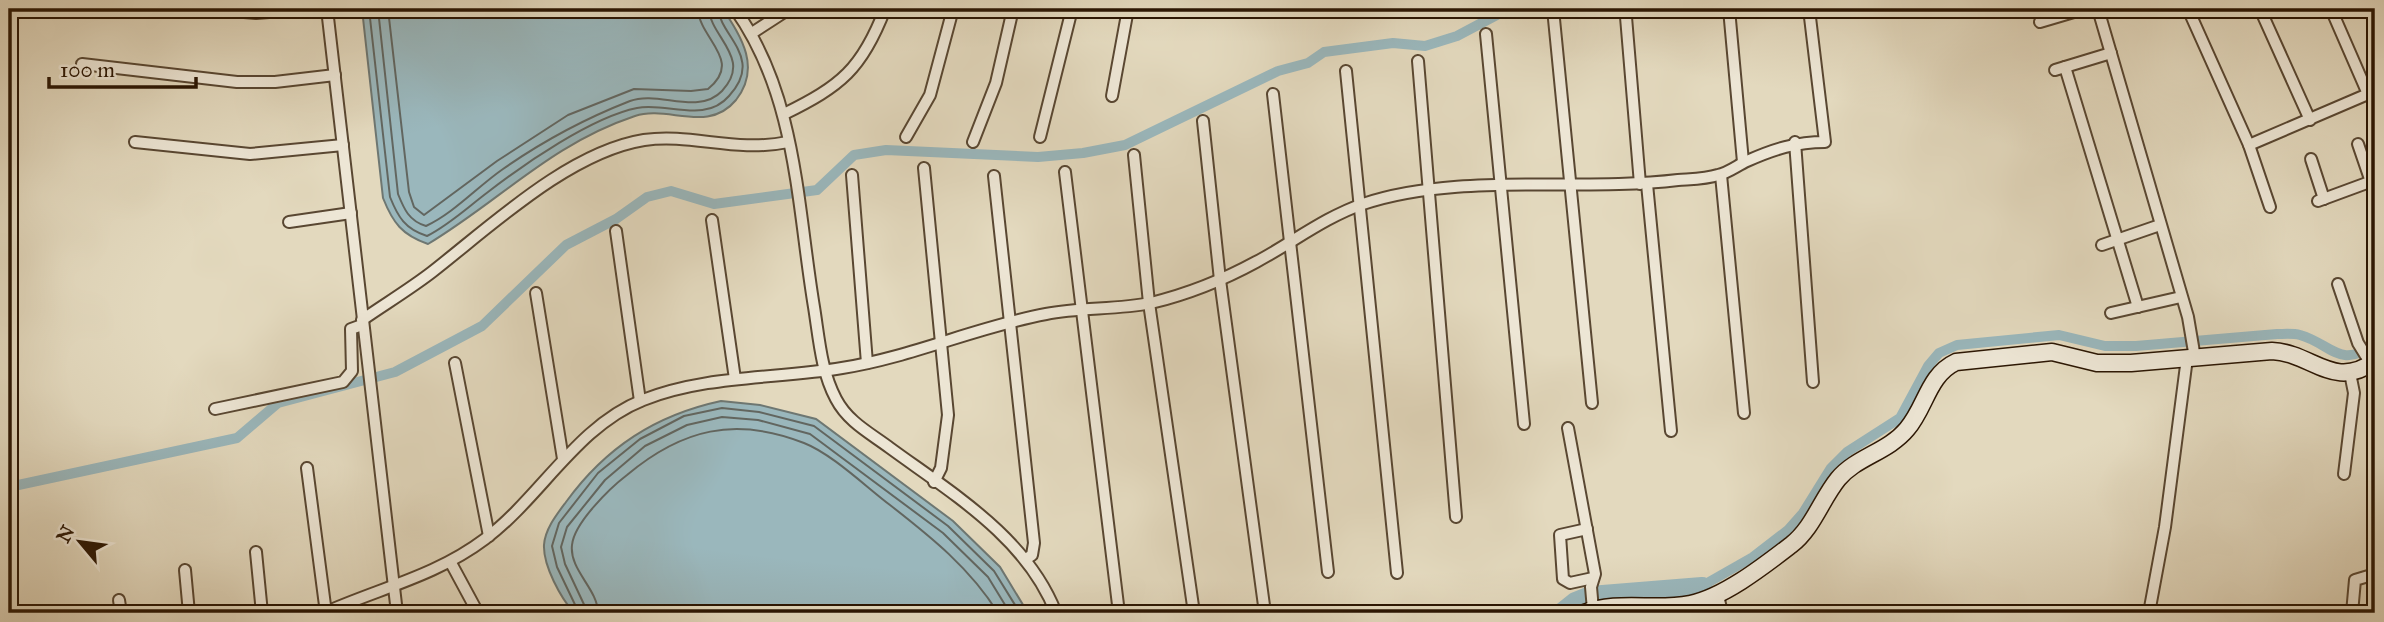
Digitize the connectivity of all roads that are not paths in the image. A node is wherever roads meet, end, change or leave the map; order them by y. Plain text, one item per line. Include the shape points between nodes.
1 (208, 9) edge
2 (308, 9) edge
3 (327, 9) edge
4 (735, 9) edge
5 (789, 9) edge
6 (884, 9) edge
7 (953, 9) edge
8 (1013, 9) edge
9 (1072, 9) edge
10 (1128, 9) edge
11 (1553, 9) edge
12 (1729, 9) edge
13 (1809, 9) edge
14 (2084, 9) edge
15 (2098, 9) edge
16 (2188, 9) edge
17 (2260, 9) edge
18 (2331, 9) edge
19 (1626, 17) dead end
20 (2040, 22) dead end
21 (752, 33) junction
22 (1486, 34) dead end
23 (2110, 53) junction
24 (1418, 61) dead end
25 (82, 64) dead end
26 (1346, 71) dead end
27 (335, 75) junction
28 (1273, 94) dead end
29 (1112, 96) dead end
30 (784, 114) junction
31 (2310, 120) junction
32 (1203, 121) dead end
33 (906, 137) dead end
34 (1040, 137) dead end
35 (135, 142) dead end
36 (788, 142) junction
37 (973, 142) dead end
38 (1795, 142) junction
39 (2358, 144) dead end
40 (343, 145) junction
41 (2249, 145) junction
42 (1133, 155) dead end
43 (2311, 159) dead end
44 (1743, 162) junction
45 (924, 168) dead end
46 (1065, 172) dead end
47 (852, 175) dead end
48 (1721, 175) junction
49 (994, 176) dead end
50 (2373, 181) edge
51 (1644, 184) junction
52 (1571, 185) junction
53 (1501, 187) junction
54 (1429, 191) junction
55 (1360, 205) junction
56 (2270, 207) dead end
57 (351, 213) junction
58 (712, 220) dead end
59 (289, 222) dead end
60 (2160, 225) junction
61 (616, 231) dead end
62 (2119, 239) junction
63 (1290, 242) junction
64 (2102, 245) dead end
65 (1220, 280) junction
66 (2338, 284) dead end
67 (536, 293) dead end
68 (2181, 297) junction
69 (1149, 303) junction
70 (2138, 307) junction
71 (1081, 310) junction
72 (2111, 313) dead end
73 (362, 322) junction
74 (1010, 323) junction
75 (941, 344) junction
76 (2192, 355) junction
77 (2369, 358) edge
78 (455, 363) dead end
79 (867, 363) junction
80 (825, 371) junction
81 (2350, 373) junction
82 (735, 379) junction
83 (1813, 382) dead end
84 (639, 401) junction
85 (1592, 403) dead end
86 (215, 409) dead end
87 (1744, 413) dead end
88 (1524, 424) dead end
89 (1568, 428) dead end
90 (1671, 431) dead end
91 (563, 459) junction
92 (307, 468) dead end
93 (2344, 474) dead end
94 (934, 482) junction
95 (1456, 517) dead end
96 (1587, 529) junction
97 (489, 536) junction
98 (256, 552) dead end
99 (1026, 559) junction
100 (451, 563) junction
101 (185, 570) dead end
102 (1328, 572) dead end
103 (1397, 573) dead end
104 (2375, 575) edge
105 (395, 587) junction
106 (1590, 597) edge
107 (120, 600) dead end
108 (1702, 602) edge
109 (1611, 610) edge
110 (121, 613) edge
111 (189, 613) edge
112 (262, 613) edge
113 (326, 613) edge
114 (397, 613) edge
115 (478, 613) edge
116 (1056, 613) edge
117 (1119, 613) edge
118 (1194, 613) edge
119 (1265, 613) edge
120 (1722, 613) edge
121 (2149, 613) edge
122 (2352, 613) edge

1 - 2 street via 256,13
3 - 27 street
4 - 21 street
5 - 21 street
6 - 30 street via 856,66 827,93
7 - 33 street via 930,95
8 - 37 street via 996,83
9 - 34 street
10 - 29 street
11 - 52 street
12 - 44 street
13 - 38 street via 1825,142
14 - 20 street
15 - 23 street
16 - 41 street
17 - 31 street
18 - 31 street via 2368,88 2365,96
19 - 51 street
21 - 30 street
22 - 53 street
23 - 60 street
23 - 62 street via 2060,69
24 - 54 street
25 - 27 street via 237,82
26 - 55 street
27 - 40 street
28 - 63 street
30 - 36 street
31 - 41 street
32 - 65 street
35 - 40 street via 250,154
36 - 73 street via 762,148 664,139 624,145 540,188
36 - 80 street via 799,187 799,221
38 - 44 street
38 - 83 street
39 - 50 street
40 - 57 street
41 - 56 street
42 - 69 street
43 - 50 street via 2321,200
44 - 48 street
45 - 75 street
46 - 71 street
47 - 79 street
48 - 51 street
48 - 87 street
49 - 74 street
51 - 52 street
51 - 90 street
52 - 53 street
52 - 85 street
53 - 54 street
53 - 88 street
54 - 55 street via 1398,193
54 - 95 street
55 - 63 street
55 - 103 street
57 - 59 street
57 - 73 street
58 - 82 street
60 - 62 street
60 - 68 street
61 - 84 street
62 - 64 street
62 - 70 street
63 - 65 street
63 - 102 street
65 - 69 street
65 - 119 street
66 - 77 street
67 - 91 street
68 - 70 street
68 - 76 street via 2191,329
69 - 71 street
69 - 118 street
70 - 72 street
71 - 74 street
71 - 117 street
73 - 86 street via 351,329 352,371 343,382
73 - 105 street
74 - 75 street
74 - 99 street via 1034,543 1032,555
75 - 79 street
75 - 94 street via 948,415 941,468
76 - 81 street via 2290,352 2330,373
76 - 108 street via 2097,363 2052,352 1944,367 1907,430 1838,479 1793,543
76 - 121 street
77 - 81 street
78 - 97 street
79 - 80 street
80 - 82 street
80 - 94 street via 836,400 852,421
81 - 93 street via 2354,393
82 - 84 street via 689,385
84 - 91 street
89 - 96 street
91 - 97 street
92 - 113 street
94 - 99 street via 975,511
96 - 106 street via 1595,574
96 - 106 street via 1560,535 1559,551 1563,579
97 - 100 street
98 - 112 street
99 - 116 street
100 - 105 street
100 - 115 street
101 - 111 street
104 - 122 street via 2355,580
105 - 113 street
105 - 114 street
106 - 109 street
107 - 110 street
108 - 109 street
108 - 120 street

